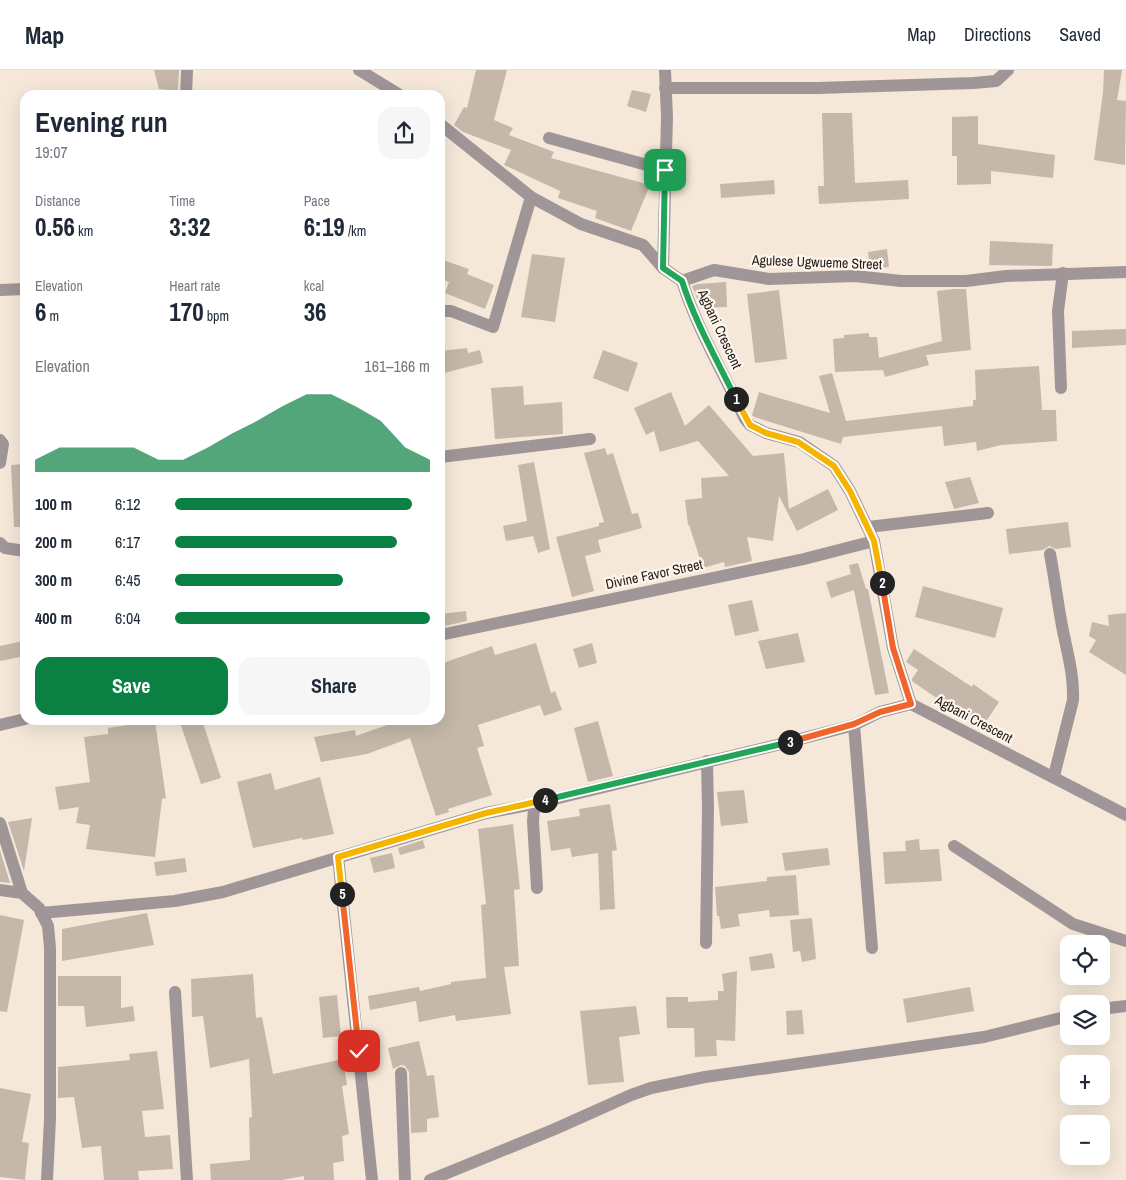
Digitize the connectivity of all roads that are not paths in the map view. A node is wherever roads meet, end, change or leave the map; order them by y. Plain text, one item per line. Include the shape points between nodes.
1 (187, 70) edge
2 (359, 70) edge
3 (665, 70) edge
4 (1008, 70) edge
5 (666, 88) junction
6 (186, 90) edge
7 (392, 90) edge
8 (445, 128) edge
9 (549, 138) dead end
10 (665, 170) junction
11 (531, 197) junction
12 (663, 268) junction
13 (1126, 272) edge
14 (1063, 274) junction
15 (682, 281) junction
16 (20, 289) edge
17 (0, 290) edge
18 (445, 311) edge
19 (1061, 388) dead end
20 (590, 439) dead end
21 (0, 440) edge
22 (445, 456) edge
23 (0, 463) edge
24 (988, 513) dead end
25 (868, 528) junction
26 (874, 541) junction
27 (0, 543) edge
28 (20, 550) edge
29 (1050, 554) dead end
30 (445, 634) edge
31 (911, 704) junction
32 (20, 720) edge
33 (854, 724) junction
34 (0, 725) edge
35 (707, 761) junction
36 (1054, 776) junction
37 (538, 802) junction
38 (1126, 815) edge
39 (0, 823) edge
40 (954, 846) dead end
41 (338, 857) junction
42 (537, 888) dead end
43 (0, 890) edge
44 (22, 893) junction
45 (41, 913) junction
46 (1126, 941) edge
47 (706, 943) dead end
48 (872, 948) dead end
49 (175, 992) dead end
50 (1126, 1006) edge
51 (1110, 1008) edge
52 (1060, 1018) edge
53 (401, 1073) dead end
54 (46, 1180) edge
55 (187, 1180) edge
56 (372, 1180) edge
57 (405, 1180) edge
58 (430, 1180) edge

1 - 6 street
2 - 7 street
3 - 5 street
4 - 5 street via 996,81 974,83
5 - 10 street
8 - 11 street
9 - 10 street
10 - 12 street
11 - 12 street via 581,224 643,245
11 - 18 street via 493,327
12 - 15 street
13 - 14 street, Agulese Ugwueme Street
14 - 15 street, Agulese Ugwueme Street via 966,281 901,281 855,276 769,279 714,270
14 - 19 street via 1058,311
15 - 25 street, Agbani Crescent via 698,323 745,419 766,433 798,442 834,466
16 - 17 street
20 - 22 street
21 - 23 street
24 - 25 street
25 - 26 street, Agbani Crescent
26 - 30 street, Divine Favor Street via 804,559
26 - 31 street, Agbani Crescent via 893,648
27 - 28 street via 5,548
29 - 36 street via 1074,688
31 - 33 street via 880,712
31 - 36 street, Agbani Crescent
32 - 34 street
33 - 35 street
33 - 48 street
35 - 37 street
35 - 47 street
36 - 38 street, Agbani Crescent
37 - 41 street via 486,813
37 - 42 street via 533,821
39 - 44 street
40 - 46 street via 1073,924
41 - 45 street via 223,892 175,902
41 - 56 street
43 - 44 street
44 - 45 street
45 - 54 street via 48,926 50,948 50,1119
49 - 55 street
50 - 51 street
52 - 58 street via 984,1036 705,1077 651,1088
53 - 57 street

